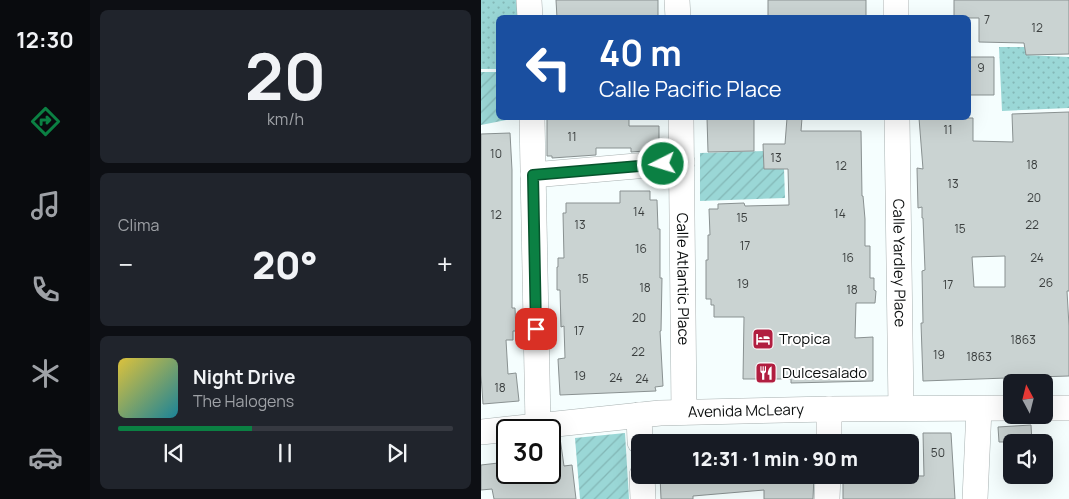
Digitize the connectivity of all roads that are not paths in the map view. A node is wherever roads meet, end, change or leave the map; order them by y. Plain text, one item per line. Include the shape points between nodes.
1 (529, 0) edge
2 (677, 0) edge
3 (896, 0) edge
4 (530, 15) edge
5 (678, 15) edge
6 (896, 15) edge
7 (532, 120) edge
8 (681, 120) edge
9 (897, 120) edge
10 (682, 162) junction
11 (533, 175) junction
12 (901, 408) junction
13 (1003, 408) edge
14 (1053, 408) edge
15 (1069, 408) edge
16 (829, 409) junction
17 (979, 409) junction
18 (684, 412) junction
19 (639, 415) junction
20 (538, 419) edge
21 (561, 423) edge
22 (496, 430) edge
23 (481, 432) edge
24 (640, 434) edge
25 (829, 434) edge
26 (642, 484) edge
27 (828, 484) edge
28 (643, 499) edge
29 (827, 499) edge
30 (975, 499) edge

1 - 4 street
2 - 5 street
3 - 6 street
7 - 11 street
8 - 10 street, Calle Atlantic Place
9 - 12 street, Calle Yardley Place
10 - 11 street
10 - 18 street, Calle Atlantic Place
11 - 20 street
12 - 16 street, Avenida McLeary
12 - 17 street, Avenida McLeary
13 - 17 street, Avenida McLeary
14 - 15 street
16 - 18 street, Avenida McLeary
16 - 25 street
17 - 30 street
18 - 19 street, Avenida McLeary
19 - 21 street, Avenida McLeary
19 - 24 street
22 - 23 street, Avenida McLeary
26 - 28 street
27 - 29 street

